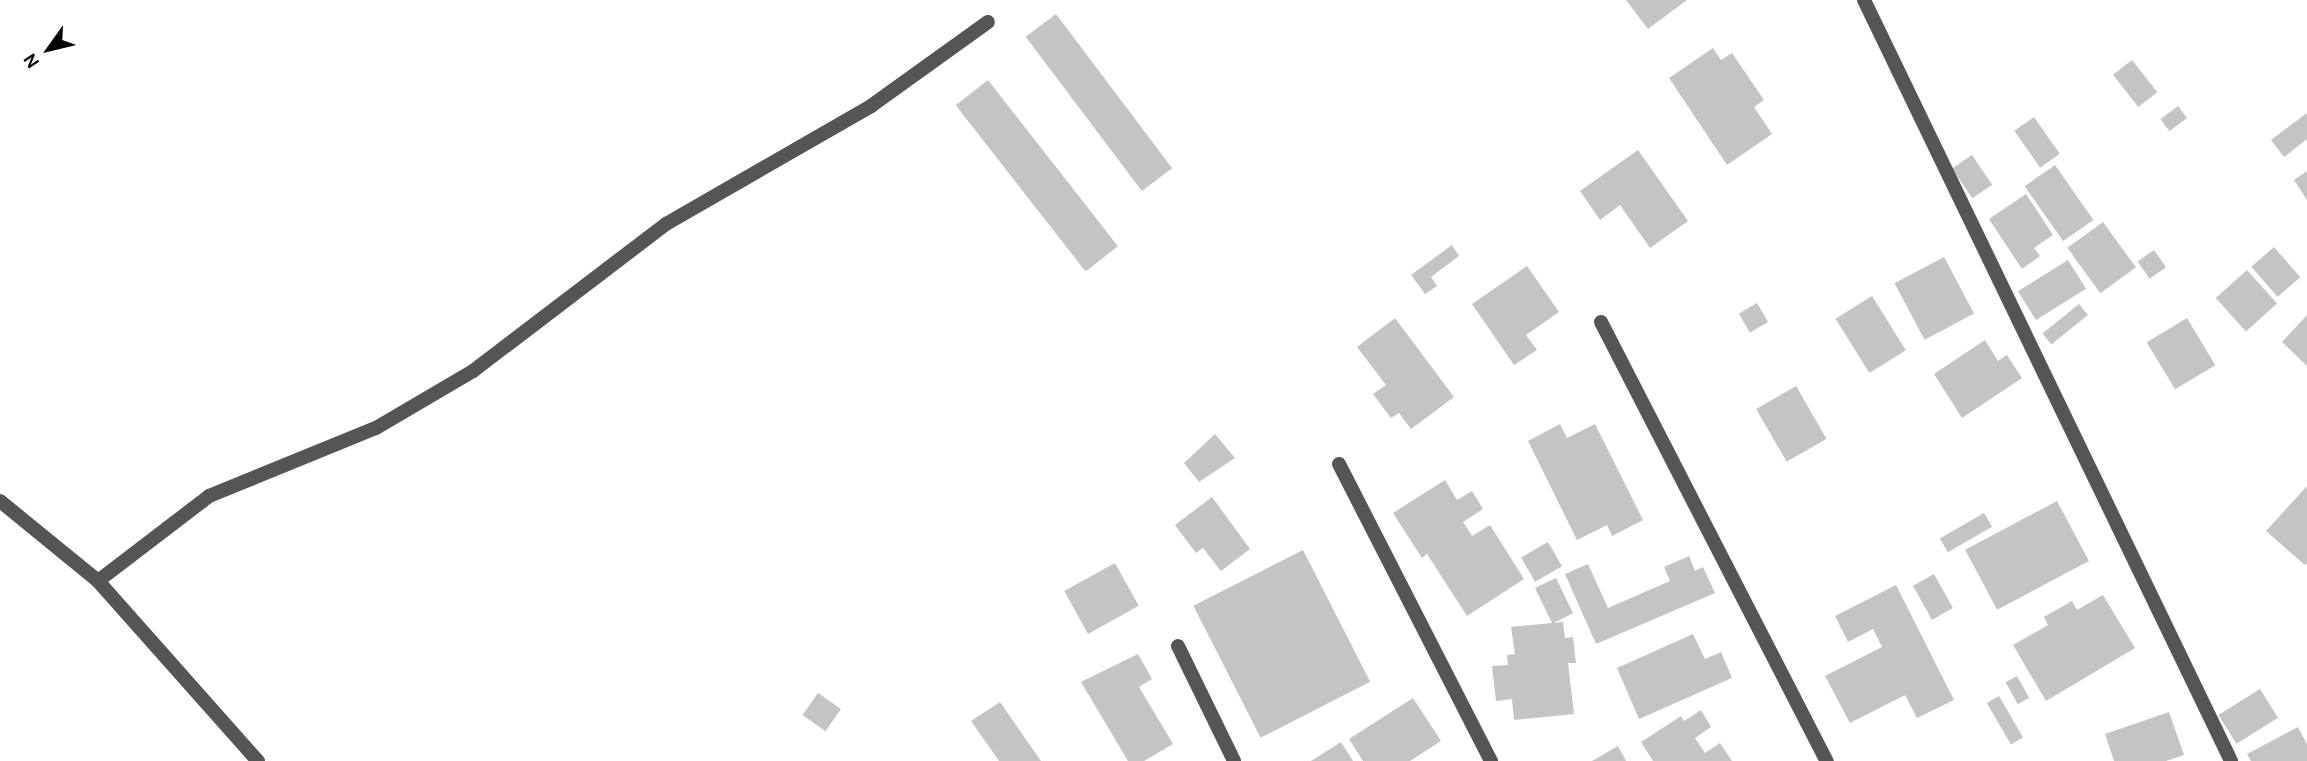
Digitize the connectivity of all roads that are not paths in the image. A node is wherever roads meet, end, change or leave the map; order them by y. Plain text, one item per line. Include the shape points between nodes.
1 (1864, 0) edge
2 (988, 22) dead end
3 (1601, 322) dead end
4 (1339, 464) dead end
5 (0, 501) edge
6 (98, 581) junction
7 (1178, 646) dead end
8 (258, 761) edge
9 (1234, 761) edge
10 (1491, 761) edge
11 (1826, 761) edge
12 (2231, 761) edge

1 - 12 street
2 - 6 street via 871,106 666,224 474,370 376,428 209,496
3 - 11 street
4 - 10 street
5 - 6 street
6 - 8 street
7 - 9 street

